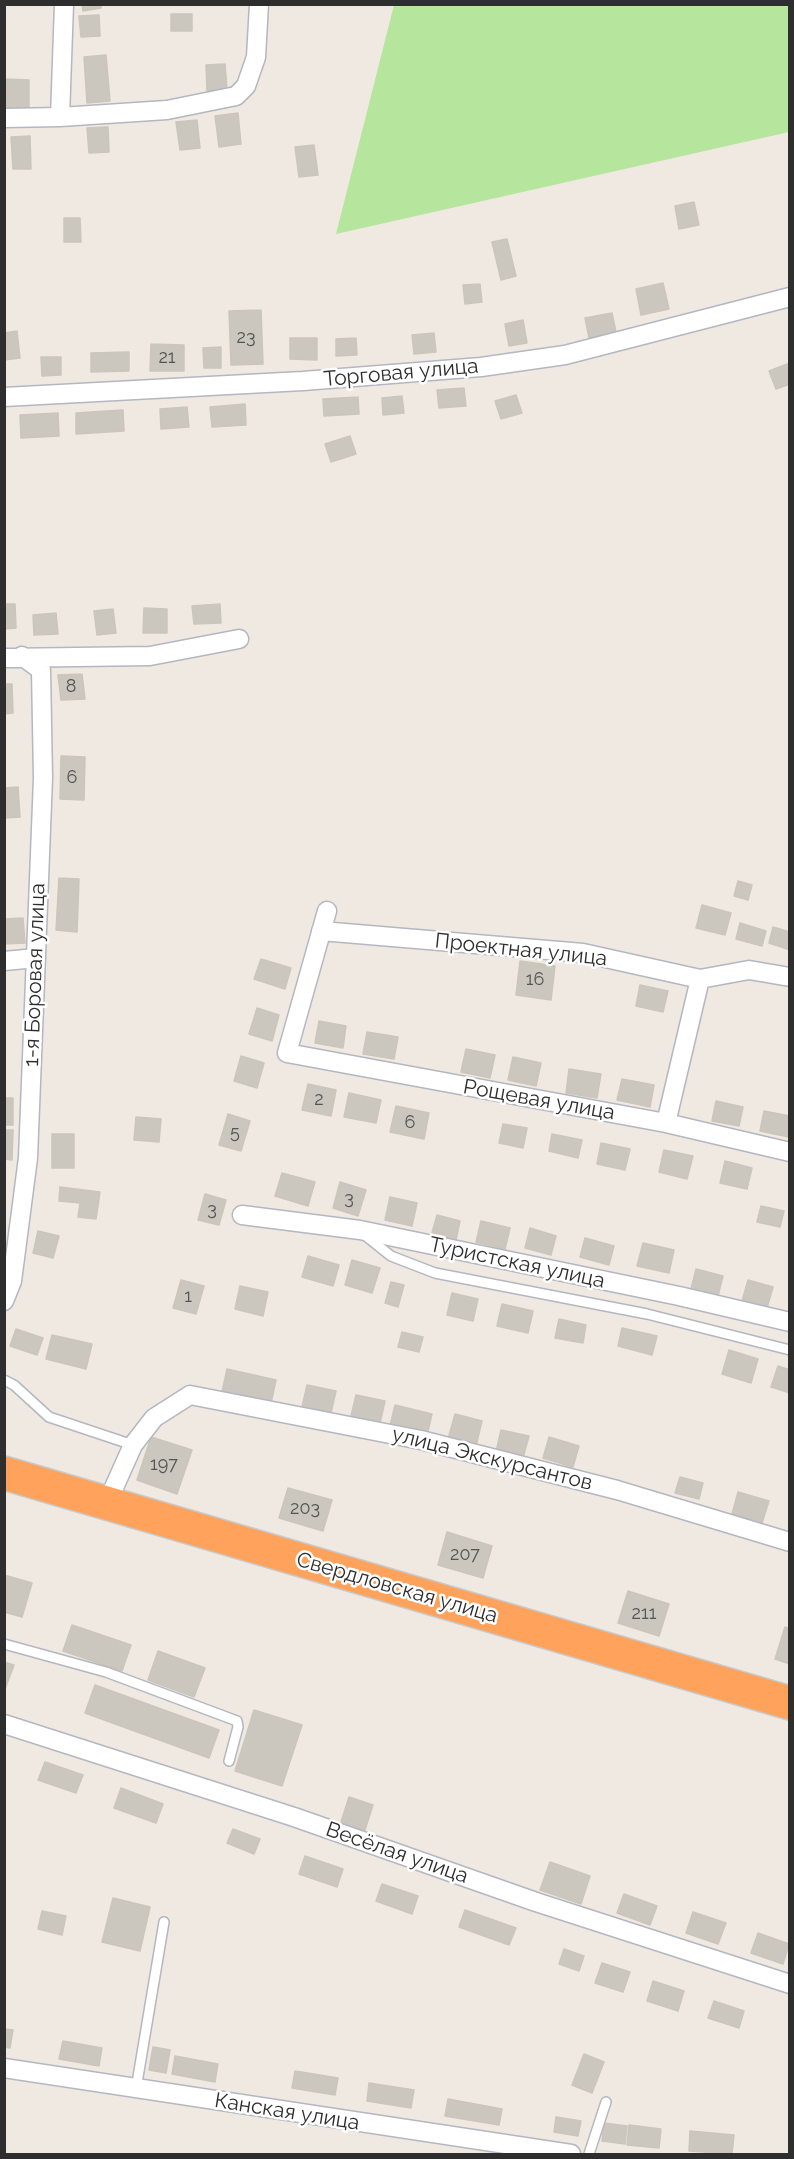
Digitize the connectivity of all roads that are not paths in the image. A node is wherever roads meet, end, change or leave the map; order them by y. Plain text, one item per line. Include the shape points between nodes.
1 (64, 4) edge
2 (259, 4) edge
3 (60, 117) junction
4 (4, 118) edge
5 (789, 297) edge
6 (4, 397) edge
7 (239, 639) dead end
8 (13, 657) edge
9 (327, 911) dead end
10 (321, 931) junction
11 (36, 958) junction
12 (4, 960) edge
13 (789, 977) edge
14 (700, 979) junction
15 (666, 1123) junction
16 (789, 1152) edge
17 (242, 1215) dead end
18 (360, 1230) junction
19 (4, 1301) edge
20 (789, 1322) edge
21 (789, 1350) edge
22 (4, 1380) edge
23 (133, 1445) junction
24 (4, 1473) edge
25 (107, 1503) junction
26 (789, 1542) edge
27 (4, 1644) edge
28 (789, 1703) edge
29 (4, 1724) edge
30 (229, 1761) dead end
31 (164, 1922) dead end
32 (789, 1984) edge
33 (4, 2068) edge
34 (136, 2089) junction
35 (606, 2102) dead end
36 (571, 2154) edge
37 (589, 2154) edge

1 - 3 street
2 - 3 street via 256,57 246,86 236,96 167,110
3 - 4 street
5 - 6 street, Торговая улица via 565,355 480,367
7 - 8 street via 150,656
8 - 11 street, 1-я Боровая улица via 41,670 43,778
9 - 10 street
10 - 14 street, Проектная улица via 583,953
10 - 15 street, Рощевая улица via 287,1053
11 - 12 street
11 - 19 street, 1-я Боровая улица via 28,1158 12,1281
13 - 14 street, Проектная улица via 749,970
14 - 15 street
15 - 16 street, Рощевая улица
17 - 18 street, Туристская улица
18 - 20 street, Туристская улица
18 - 21 lane via 391,1257 435,1273 647,1314
22 - 23 lane via 49,1417
23 - 25 street
23 - 26 street, улица Экскурсантов via 153,1418 190,1395 421,1440 616,1490
24 - 25 highway, Свердловская улица
25 - 28 highway, Свердловская улица
27 - 30 lane via 106,1672 237,1721
29 - 32 street, Весёлая улица
31 - 34 lane
33 - 34 street, Канская улица
34 - 36 street, Канская улица
35 - 37 lane

